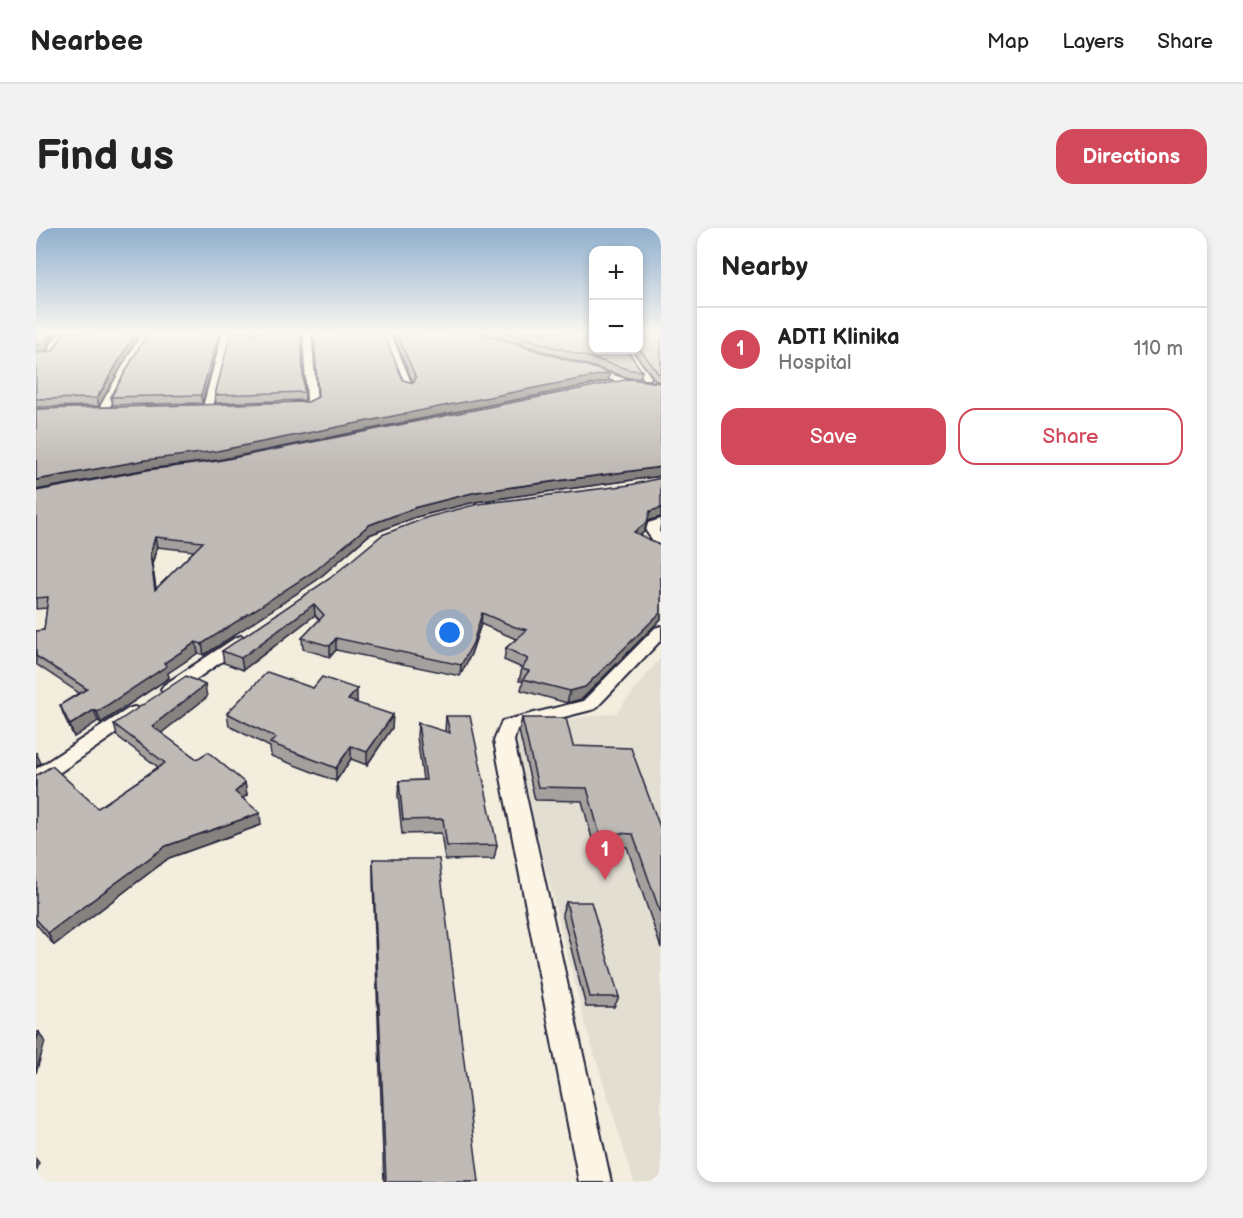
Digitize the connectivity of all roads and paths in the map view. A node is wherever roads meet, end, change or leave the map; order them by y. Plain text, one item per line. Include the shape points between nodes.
1 (121, 377) edge
2 (215, 377) edge
3 (310, 377) edge
4 (405, 377) edge
5 (611, 377) edge
6 (628, 382) junction
7 (657, 385) edge
8 (605, 386) edge
9 (409, 387) edge
10 (278, 406) edge
11 (208, 407) junction
12 (220, 407) edge
13 (196, 408) edge
14 (92, 410) edge
15 (103, 410) junction
16 (115, 410) edge
17 (661, 523) edge
18 (661, 542) edge
19 (661, 631) edge
20 (255, 632) edge
21 (36, 779) edge
22 (595, 1182) edge

1 - 15 street
2 - 11 street
3 - 10 street via 312,403
4 - 9 street
5 - 6 street
6 - 7 street
6 - 8 street
11 - 12 street
11 - 13 street
14 - 15 street
15 - 16 street
17 - 18 street via 653,526 652,531
19 - 22 street via 589,705 509,725 504,741
20 - 21 street

